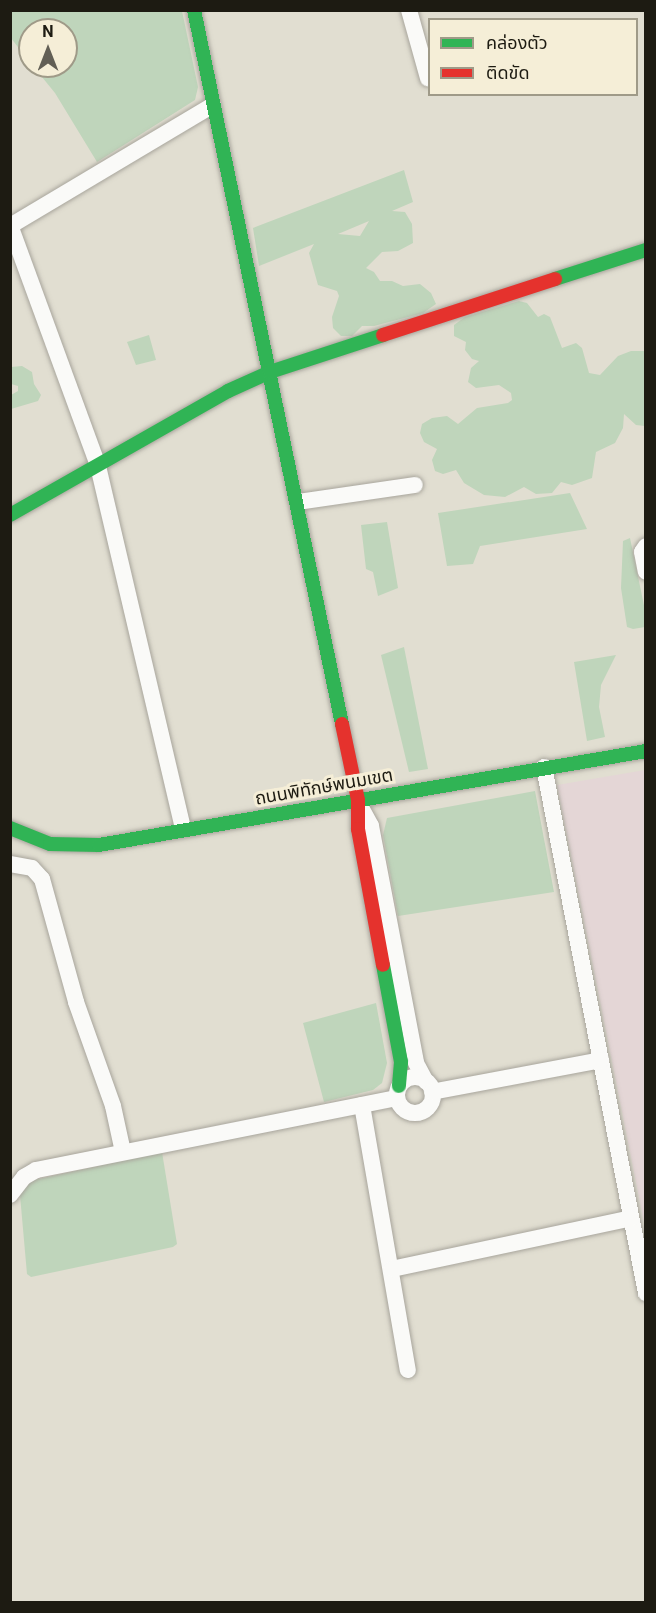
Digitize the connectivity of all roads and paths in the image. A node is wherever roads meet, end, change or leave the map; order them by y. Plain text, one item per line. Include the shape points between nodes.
1 (194, 10) edge
2 (409, 10) edge
3 (428, 78) dead end
4 (213, 105) junction
5 (11, 226) edge
6 (645, 250) edge
7 (270, 372) junction
8 (98, 466) junction
9 (415, 485) dead end
10 (298, 502) junction
11 (10, 515) edge
12 (645, 546) edge
13 (645, 572) edge
14 (645, 750) edge
15 (544, 767) junction
16 (358, 800) junction
17 (10, 828) edge
18 (183, 829) junction
19 (10, 864) edge
20 (601, 1060) junction
21 (429, 1087) junction
22 (398, 1092) junction
23 (362, 1105) junction
24 (123, 1152) junction
25 (10, 1195) edge
26 (631, 1218) junction
27 (392, 1269) junction
28 (645, 1293) edge
29 (408, 1370) dead end

1 - 4 street
2 - 3 street
4 - 5 street
4 - 7 street
5 - 8 street
6 - 7 street
7 - 8 street
7 - 10 street
8 - 11 street
8 - 18 street
9 - 10 street
10 - 16 street
12 - 13 street
14 - 15 street, ถนนพิทักษ์พนมเขต
15 - 16 street, ถนนพิทักษ์พนมเขต
15 - 20 street
16 - 18 street, ถนนพิทักษ์พนมเขต
16 - 21 street via 371,825 416,1063
16 - 22 street via 358,829 400,1062
17 - 18 street, ถนนพิทักษ์พนมเขต via 50,844 73,847
19 - 24 street via 32,868 42,879 76,1002 113,1106
20 - 21 street
20 - 26 street
21 - 22 street via 415,1078
21 - 22 street via 427,1108 417,1113 406,1111
22 - 23 street
23 - 24 street
23 - 27 street
24 - 25 street via 36,1170 24,1177
26 - 27 street
26 - 28 street
27 - 29 street

